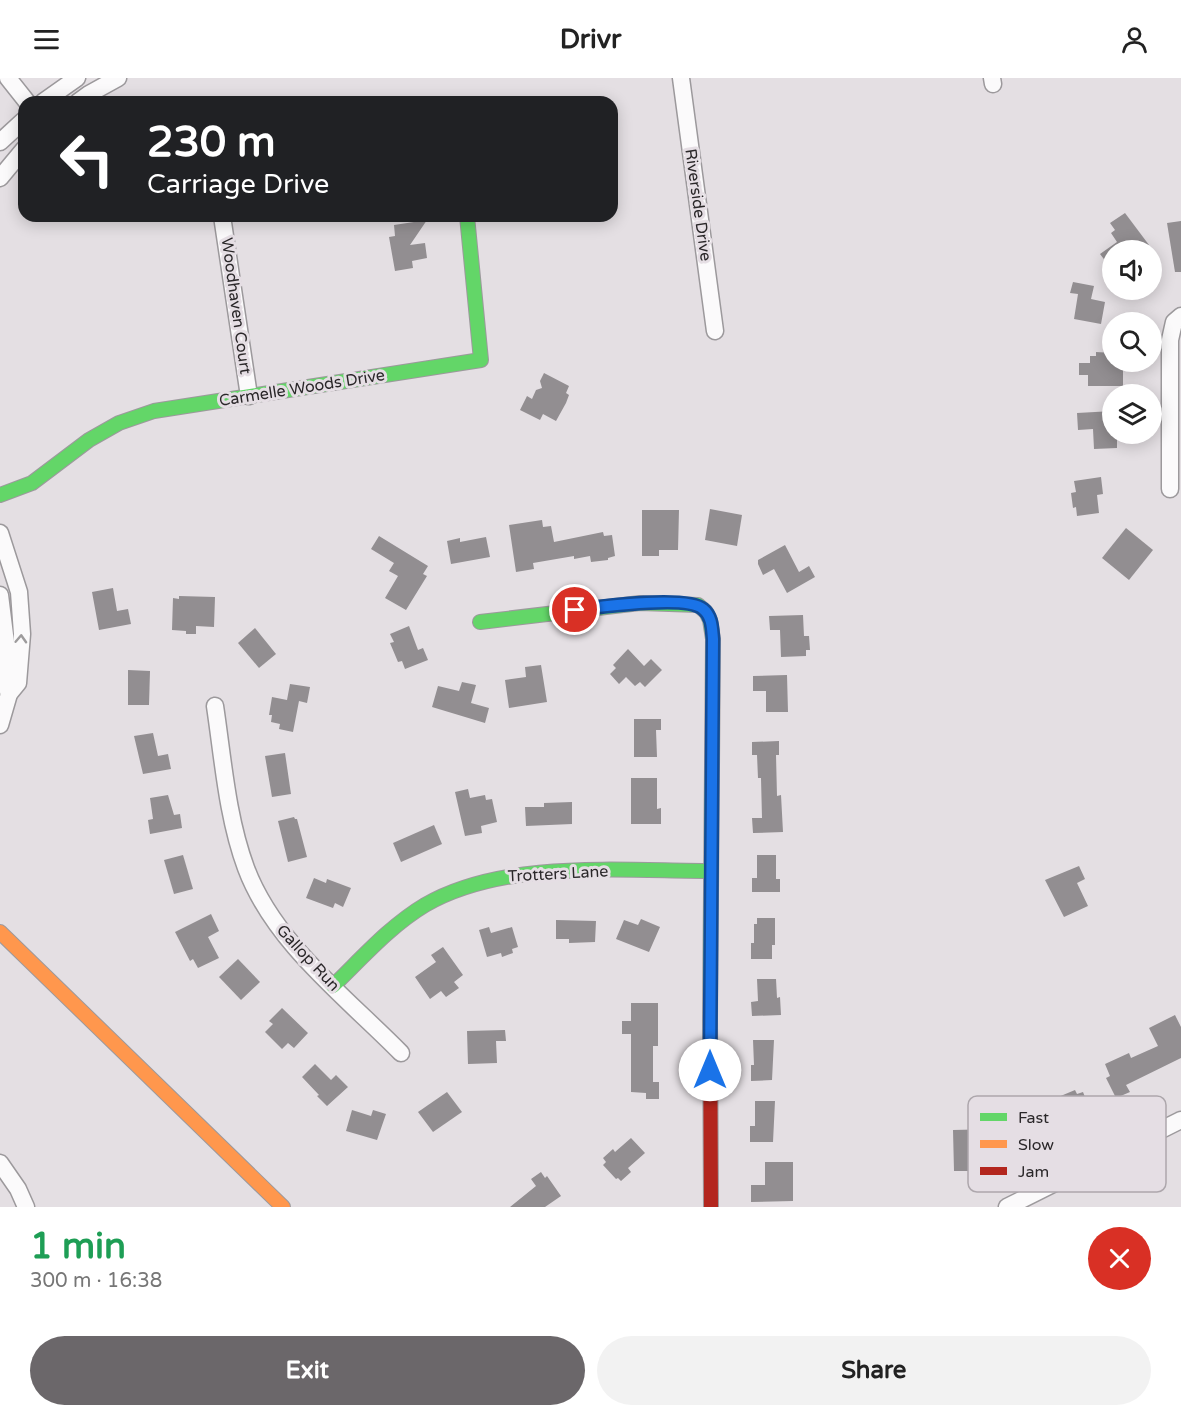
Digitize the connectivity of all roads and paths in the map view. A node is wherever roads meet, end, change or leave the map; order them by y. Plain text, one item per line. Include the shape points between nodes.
1 (8, 78) edge
2 (77, 78) edge
3 (118, 78) edge
4 (681, 78) edge
5 (22, 96) edge
6 (52, 96) edge
7 (86, 96) edge
8 (18, 126) edge
9 (0, 142) edge
10 (18, 156) edge
11 (0, 178) edge
12 (223, 222) edge
13 (468, 222) edge
14 (1181, 316) edge
15 (715, 331) dead end
16 (249, 396) junction
17 (1170, 489) dead end
18 (0, 495) edge
19 (0, 533) edge
20 (0, 595) edge
21 (480, 622) dead end
22 (9, 694) junction
23 (215, 706) dead end
24 (0, 724) edge
25 (711, 871) junction
26 (0, 932) edge
27 (333, 986) junction
28 (401, 1053) dead end
29 (1181, 1120) edge
30 (1166, 1128) edge
31 (0, 1163) edge
32 (1038, 1192) edge
33 (26, 1207) edge
34 (283, 1207) edge
35 (711, 1207) edge
36 (1008, 1207) edge

1 - 5 street
2 - 6 street
3 - 7 street
4 - 15 street, Riverside Drive
8 - 9 street
10 - 11 street
12 - 16 street, Woodhaven Court
13 - 16 street, Carmelle Woods Drive via 482,360
14 - 17 street via 1174,322 1170,340
16 - 18 street, Carmelle Woods Drive via 154,411 119,423 89,440 32,483
22 -> 19 street via 18,683 20,592
20 - 22 street via 6,642 4,680
21 - 25 street via 640,603 698,605 706,610 713,639
22 - 24 street
23 - 27 street, Gallop Run via 239,850 250,878 268,914 286,938
25 - 27 street, Trotters Lane via 531,872 472,884 409,916
25 - 35 street
26 - 34 street
27 - 28 street, Gallop Run
29 - 30 street
31 - 33 street
32 - 36 street

